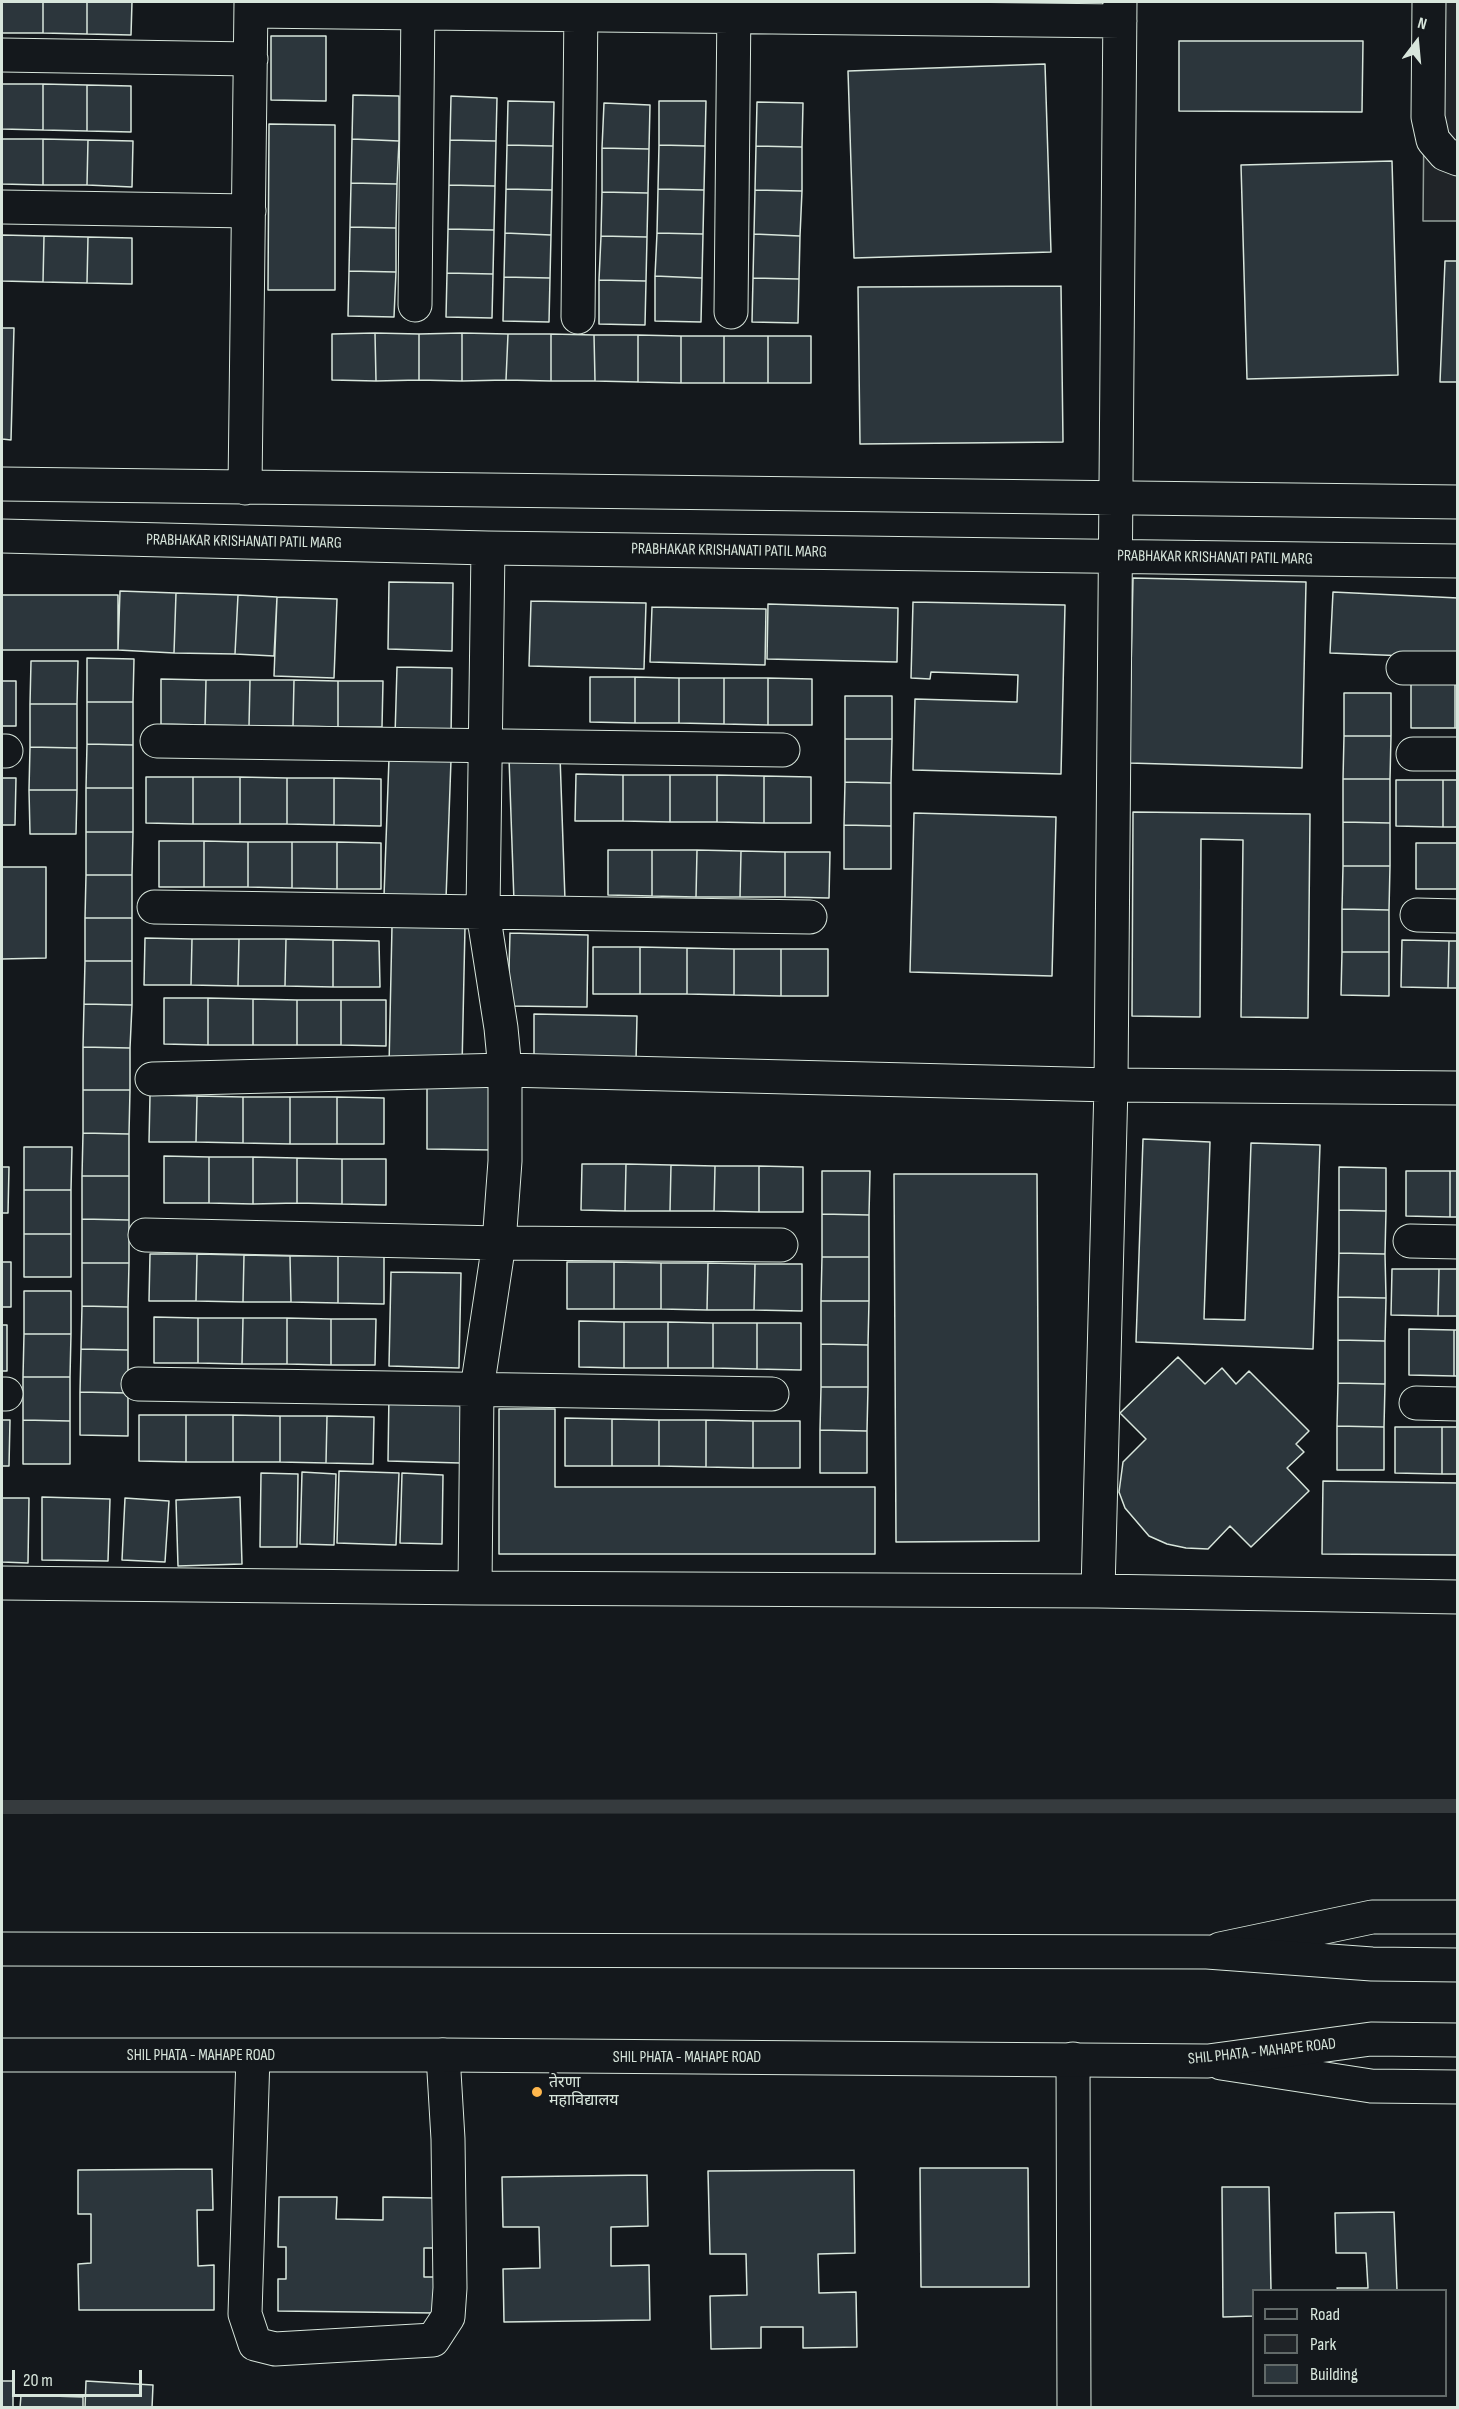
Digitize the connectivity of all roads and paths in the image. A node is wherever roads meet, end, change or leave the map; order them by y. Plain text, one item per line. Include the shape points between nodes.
1 (1429, 2) edge
2 (251, 6) edge
3 (418, 7) edge
4 (581, 8) edge
5 (734, 9) edge
6 (883, 10) edge
7 (1120, 11) edge
8 (2, 55) edge
9 (251, 59) junction
10 (1458, 159) edge
11 (2, 207) edge
12 (249, 211) junction
13 (415, 305) dead end
14 (731, 312) dead end
15 (578, 317) dead end
16 (2, 484) edge
17 (245, 488) junction
18 (1116, 498) junction
19 (1458, 502) edge
20 (2, 536) edge
21 (488, 548) junction
22 (1115, 556) junction
23 (1458, 561) edge
24 (1403, 668) dead end
25 (1458, 668) edge
26 (157, 741) dead end
27 (485, 746) junction
28 (783, 750) dead end
29 (1413, 754) dead end
30 (1458, 754) edge
31 (154, 907) dead end
32 (483, 912) junction
33 (1417, 915) dead end
34 (1458, 916) edge
35 (810, 917) dead end
36 (505, 1070) junction
37 (152, 1079) dead end
38 (1111, 1085) junction
39 (1458, 1088) edge
40 (145, 1235) dead end
41 (1410, 1241) dead end
42 (1458, 1242) edge
43 (499, 1244) junction
44 (781, 1245) dead end
45 (138, 1384) dead end
46 (477, 1389) junction
47 (772, 1394) dead end
48 (1416, 1403) dead end
49 (1458, 1404) edge
50 (2, 1583) edge
51 (475, 1588) junction
52 (1098, 1591) junction
53 (1458, 1597) edge
54 (1458, 1917) edge
55 (2, 1949) edge
56 (1207, 1952) junction
57 (1458, 1965) edge
58 (1458, 2040) edge
59 (2, 2055) edge
60 (443, 2055) junction
61 (253, 2056) junction
62 (1073, 2060) junction
63 (1208, 2061) junction
64 (1458, 2087) edge
65 (1074, 2408) edge

1 - 10 street via 1428,117 1433,140 1445,154
2 - 3 street
2 - 9 street
3 - 4 street
3 - 13 street
4 - 5 street
4 - 15 street
5 - 6 street
5 - 14 street
6 - 7 street
7 - 18 street
8 - 9 street
9 - 12 street
11 - 12 street
12 - 17 street
16 - 17 street
17 - 18 street
18 - 19 street
18 - 22 street
20 - 21 street, PRABHAKAR KRISHANATI PATIL MARG
21 - 22 street, PRABHAKAR KRISHANATI PATIL MARG
21 - 27 street
22 - 23 street, PRABHAKAR KRISHANATI PATIL MARG
22 - 38 street
24 - 25 street
26 - 27 street
27 - 28 street
27 - 32 street
29 - 30 street
31 - 32 street
32 - 35 street
32 - 36 street
33 - 34 street
36 - 37 street
36 - 38 street
36 - 43 street via 505,1161
38 - 39 street
38 - 52 street
40 - 43 street
41 - 42 street
43 - 44 street
43 - 46 street
45 - 46 street
46 - 47 street
46 - 51 street
48 - 49 street
50 - 51 street
51 - 52 street
52 - 53 street
54 - 56 street via 1372,1917
55 - 56 street
56 - 57 street via 1372,1964
58 - 63 street, SHIL PHATA - MAHAPE ROAD via 1371,2039
59 - 61 street, SHIL PHATA - MAHAPE ROAD
60 - 61 street, SHIL PHATA - MAHAPE ROAD
60 - 61 street via 448,2139 448,2317 433,2340 275,2349 255,2344 245,2314
60 - 62 street, SHIL PHATA - MAHAPE ROAD
62 - 63 street, SHIL PHATA - MAHAPE ROAD
62 - 65 street
63 - 64 street via 1371,2086

